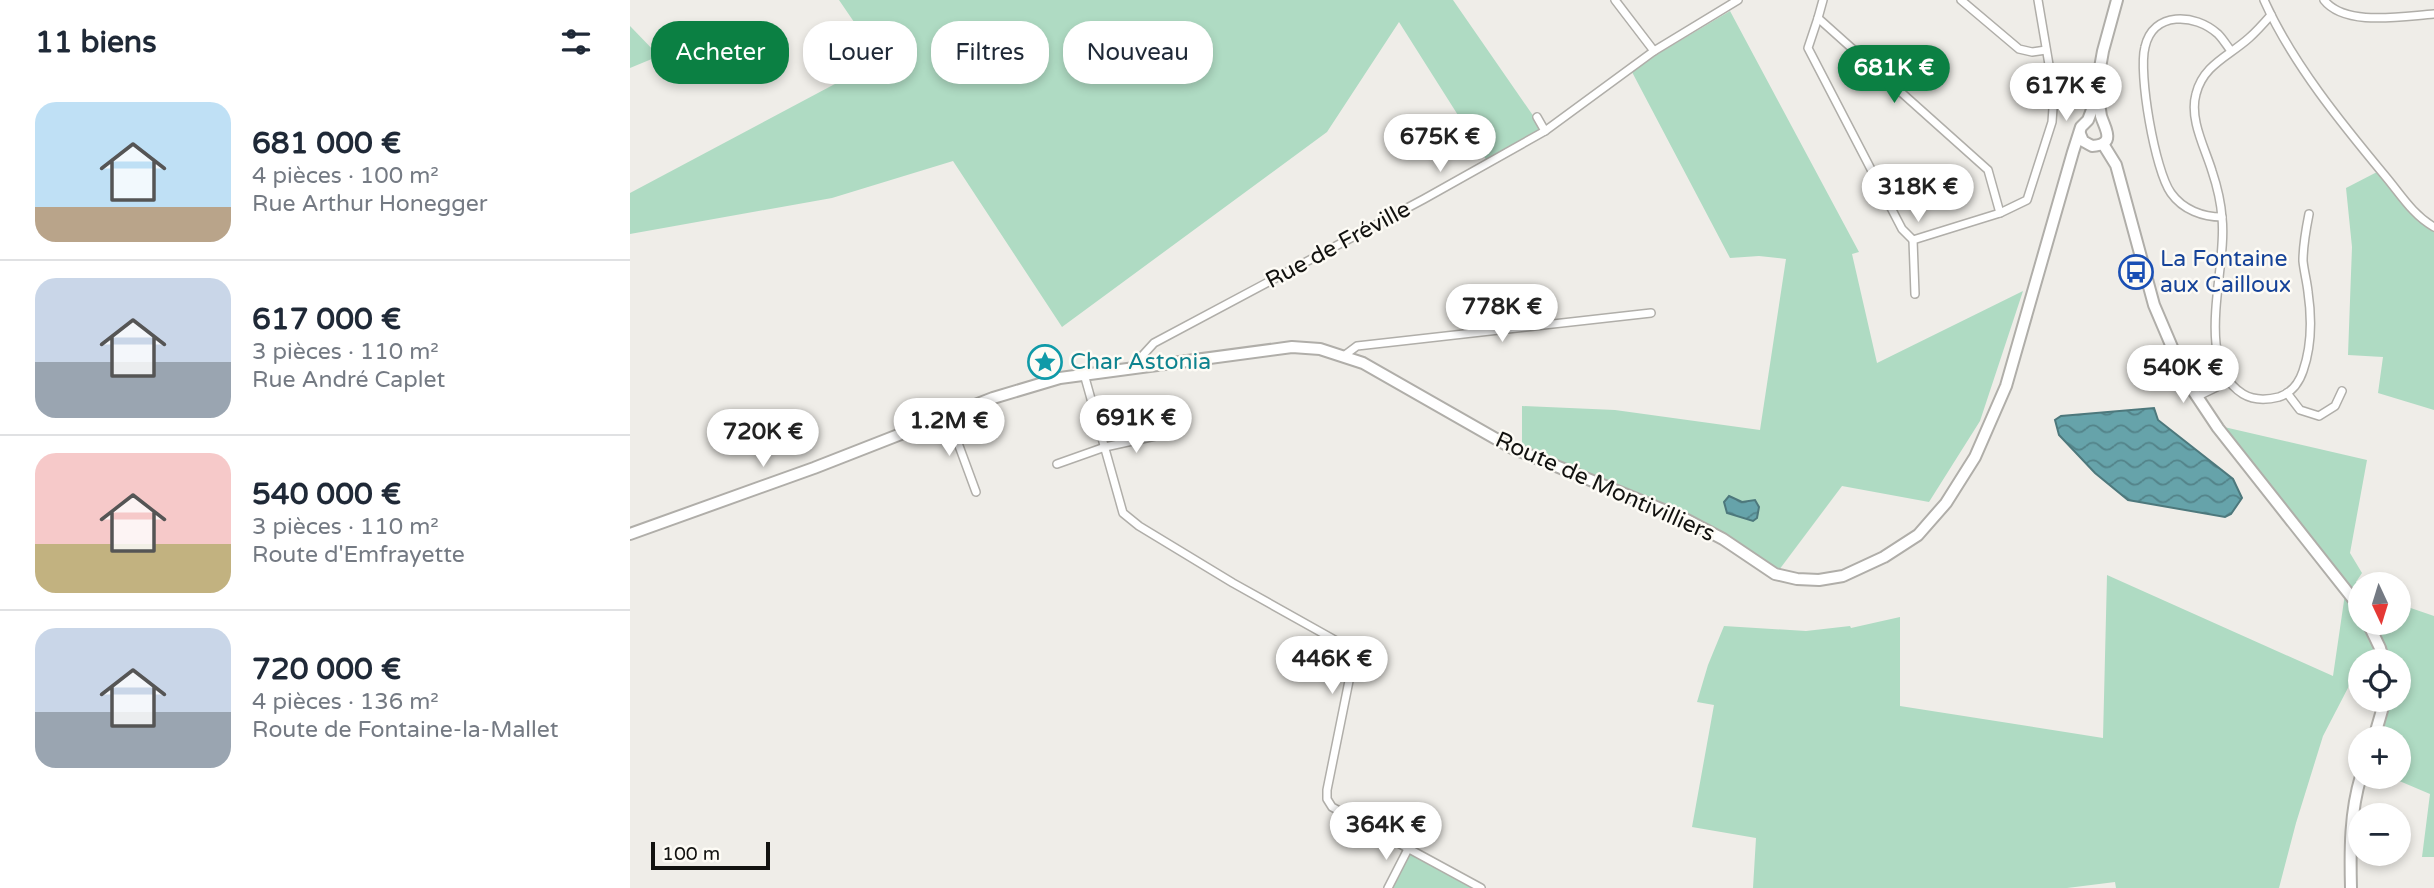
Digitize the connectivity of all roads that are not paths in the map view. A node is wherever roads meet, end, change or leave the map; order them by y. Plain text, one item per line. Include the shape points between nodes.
1 (1615, 0) edge
2 (1738, 0) edge
3 (1823, 0) edge
4 (1961, 0) edge
5 (2038, 0) edge
6 (2117, 0) edge
7 (2264, 0) edge
8 (2324, 0) edge
9 (2434, 14) edge
10 (2271, 15) junction
11 (1818, 18) junction
12 (2046, 50) junction
13 (1654, 51) junction
14 (2231, 51) junction
15 (2099, 74) junction
16 (1537, 117) dead end
17 (2088, 120) junction
18 (2102, 121) junction
19 (1545, 131) junction
20 (2080, 134) junction
21 (2097, 145) junction
22 (2067, 172) junction
23 (2000, 213) junction
24 (2309, 214) dead end
25 (2222, 217) junction
26 (2434, 227) edge
27 (1913, 240) junction
28 (1915, 294) dead end
29 (1651, 313) dead end
30 (1345, 355) junction
31 (1148, 365) junction
32 (1084, 374) junction
33 (2227, 382) junction
34 (2342, 391) dead end
35 (2287, 393) junction
36 (2196, 397) junction
37 (948, 416) junction
38 (1160, 435) dead end
39 (1105, 447) junction
40 (1057, 464) dead end
41 (976, 492) dead end
42 (630, 534) edge
43 (2348, 592) edge
44 (2358, 789) edge
45 (1408, 849) junction
46 (1388, 888) edge
47 (1481, 888) edge
48 (2351, 888) edge

1 - 13 street
2 - 13 street, Rue de Fréville
3 - 11 street
4 - 12 street via 2019,49
5 - 12 street
6 - 15 street
7 - 10 street
8 - 9 street via 2337,11 2359,18
10 - 14 street
10 - 26 street via 2311,79 2416,215
11 - 23 street via 1988,170
11 - 27 street via 1808,48 1902,229
12 - 23 street via 2054,94 2052,122 2027,200
13 - 19 street, Rue de Fréville
14 - 25 street via 2201,79 2194,104
14 - 25 street via 2218,34 2202,24 2175,18 2154,29 2144,47 2154,148 2169,192 2204,217
15 - 17 street
15 - 18 street
16 - 19 street
17 - 18 street
17 - 20 street
18 - 21 street via 2108,134
19 - 31 street, Rue de Fréville via 1154,343 1147,350 1151,355
20 - 21 street via 2083,141
20 - 22 street, Route de Montivilliers
21 - 22 street, Route de Montivilliers via 2080,153
21 - 36 street via 2116,165 2154,305
22 - 30 street, Route de Montivilliers via 2006,386 1975,457 1953,494 1918,535 1843,576 1819,580 1775,574 1683,518 1512,448
23 - 27 street
24 - 35 street via 2303,262 2311,337 2302,374
25 - 33 street via 2222,269 2214,329
27 - 28 street
29 - 30 street via 1357,345
30 - 31 street, Route de Montivilliers via 1292,347
31 - 32 street, Route de Montivilliers
32 - 37 street, Route de Montivilliers via 1025,388
32 - 39 street
33 - 35 street via 2256,398
33 - 36 street
34 - 35 street via 2335,406 2319,416 2300,410
36 - 43 street
37 - 41 street
37 - 42 street, Route de Montivilliers
38 - 39 street
39 - 40 street
39 - 45 street via 1123,513 1348,650 1351,671 1327,799 1332,807
44 - 48 street via 2351,831
45 - 46 street
45 - 47 street

